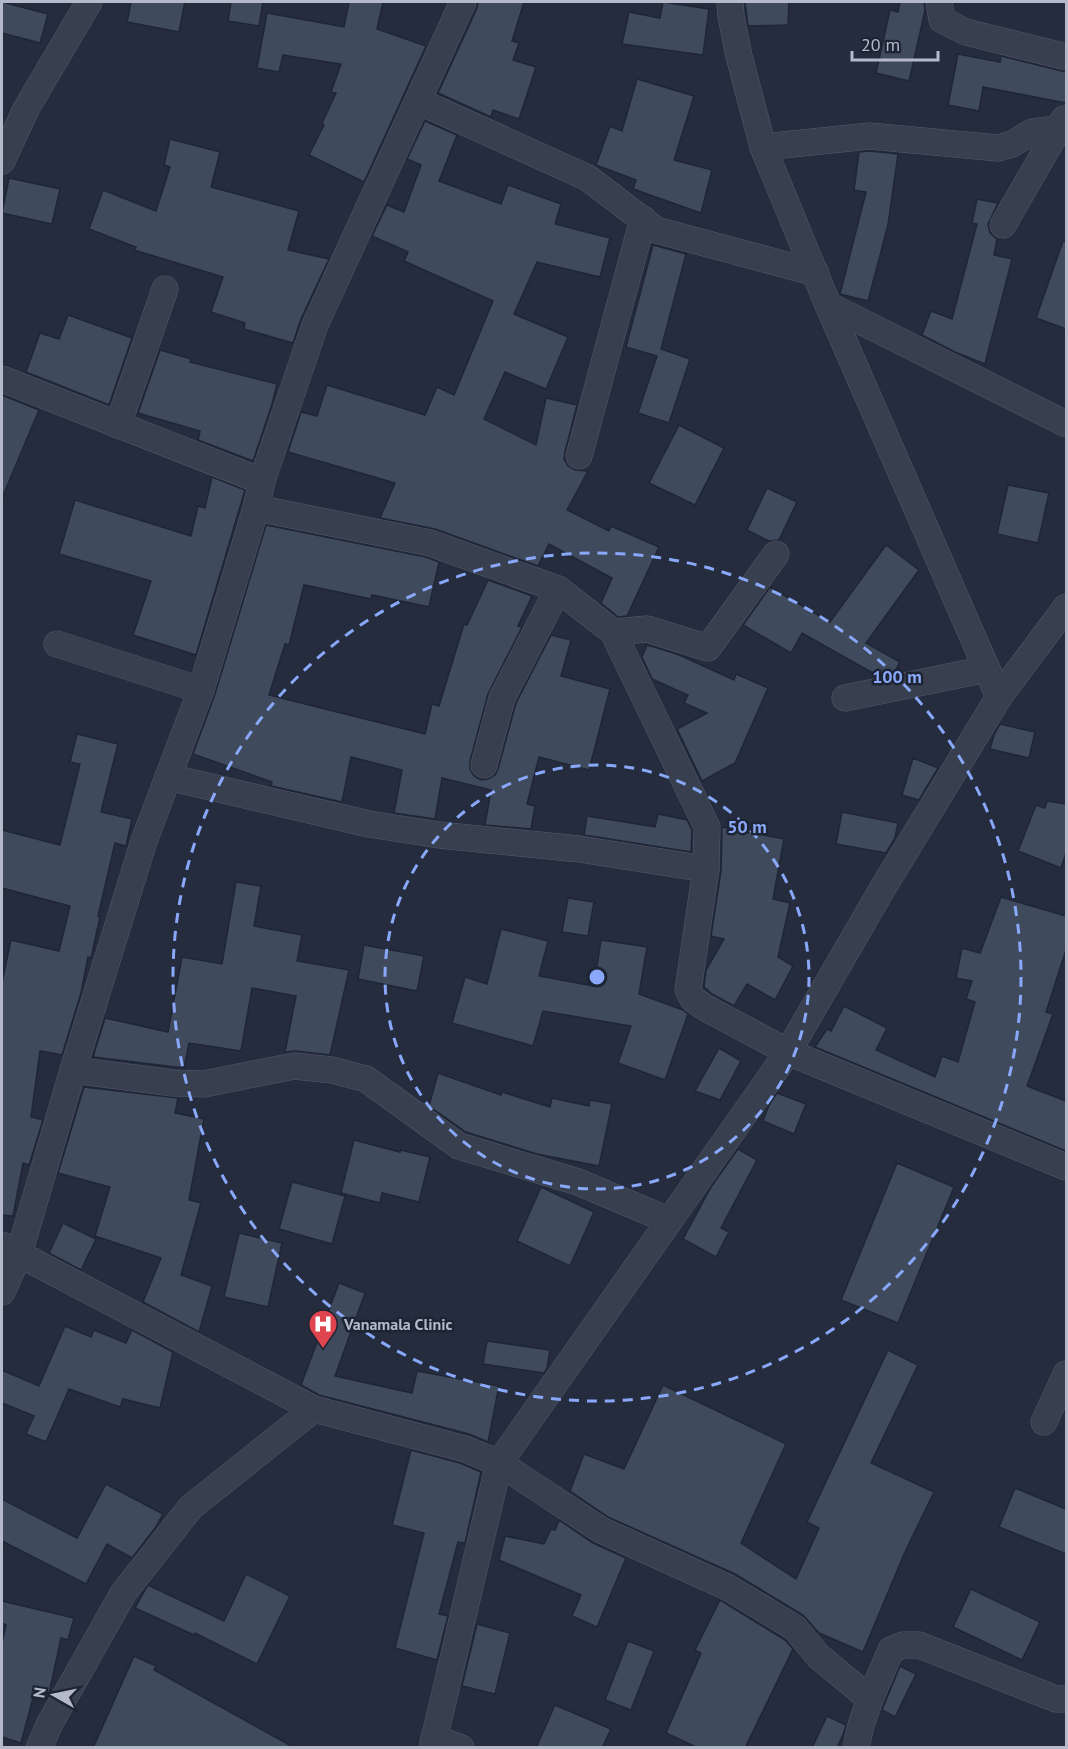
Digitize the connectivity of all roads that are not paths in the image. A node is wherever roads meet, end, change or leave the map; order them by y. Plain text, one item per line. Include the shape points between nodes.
1 (463, 2) edge
2 (730, 2) edge
3 (939, 2) edge
4 (85, 3) edge
5 (1066, 57) edge
6 (418, 101) junction
7 (1062, 135) edge
8 (763, 147) junction
9 (2, 161) edge
10 (643, 219) junction
11 (1004, 225) dead end
12 (816, 273) junction
13 (165, 289) dead end
14 (828, 305) junction
15 (2, 379) edge
16 (1066, 424) edge
17 (118, 425) junction
18 (579, 456) dead end
19 (262, 481) junction
20 (256, 508) junction
21 (776, 554) dead end
22 (558, 589) junction
23 (1066, 607) edge
24 (613, 632) junction
25 (57, 644) dead end
26 (987, 669) junction
27 (201, 690) junction
28 (999, 697) junction
29 (845, 698) dead end
30 (484, 765) dead end
31 (168, 777) junction
32 (706, 869) junction
33 (788, 1052) junction
34 (73, 1070) junction
35 (1066, 1167) edge
36 (668, 1220) junction
37 (10, 1250) edge
38 (2, 1292) edge
39 (1066, 1374) edge
40 (314, 1409) junction
41 (1044, 1422) dead end
42 (499, 1463) junction
43 (870, 1699) junction
44 (1066, 1699) edge
45 (433, 1743) edge
46 (39, 1748) edge
47 (460, 1748) edge
48 (856, 1748) edge

1 - 6 street
2 - 8 street via 738,56
3 - 5 street via 942,20 966,32
4 - 9 street
6 - 10 street via 588,177
6 - 19 street via 315,325
7 - 8 street via 1032,132 998,148 870,136
7 - 11 street
8 - 12 street
10 - 12 street via 656,230
10 - 18 street
12 - 14 street
13 - 17 street
14 - 16 street
14 - 26 street
15 - 17 street
17 - 19 street
19 - 20 street
20 - 22 street via 430,543
20 - 27 street
21 - 24 street via 708,648 647,629
22 - 24 street
22 - 30 street via 502,698
23 - 28 street
24 - 32 street via 707,827
25 - 27 street
26 - 28 street
26 - 29 street
27 - 31 street
28 - 33 street
31 - 32 street via 439,836 579,849
31 - 34 street via 144,841
32 - 33 street via 690,995 704,1008
33 - 35 street
33 - 36 street
34 - 36 street via 204,1084 294,1066 332,1070 366,1079 459,1146 578,1182
34 - 37 street
36 - 42 street
37 - 38 street
37 - 40 street
39 - 41 street
40 - 42 street via 465,1449
40 - 46 street via 191,1507 124,1592
42 - 43 street via 601,1530 727,1587 795,1628 818,1656
42 - 45 street
43 - 44 street via 891,1650 903,1645 919,1645 1056,1699
43 - 48 street
45 - 47 street

